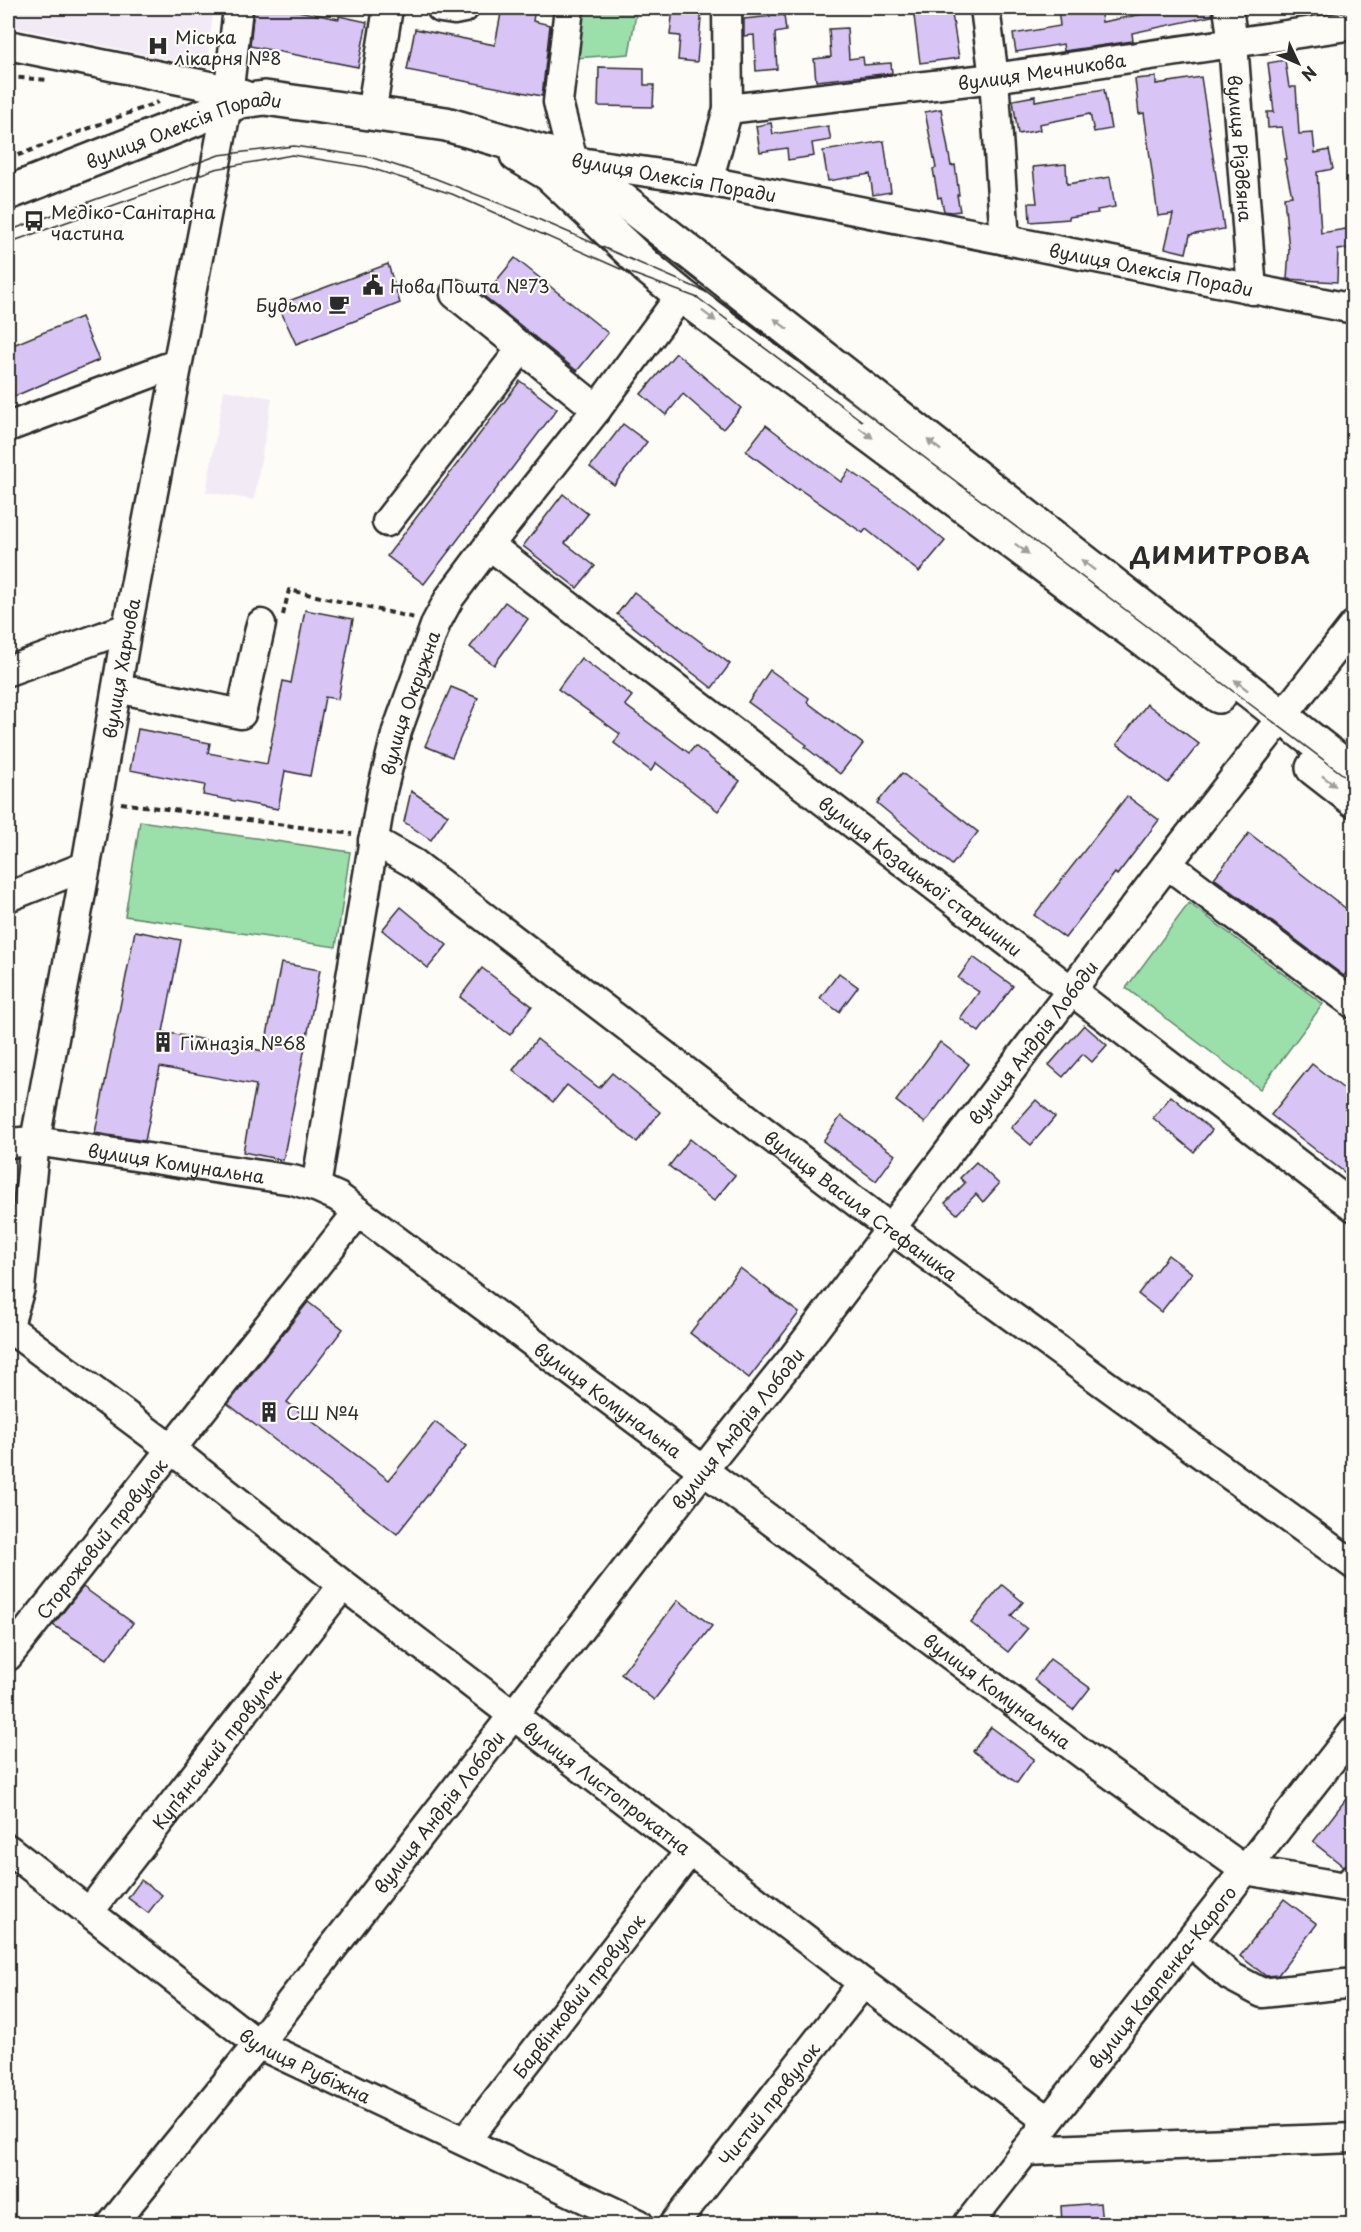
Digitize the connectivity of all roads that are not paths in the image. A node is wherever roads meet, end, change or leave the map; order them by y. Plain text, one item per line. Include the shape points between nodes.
1 (238, 8) edge
2 (388, 8) edge
3 (441, 8) edge
4 (464, 8) edge
5 (569, 8) edge
6 (727, 8) edge
7 (985, 8) edge
8 (1228, 8) edge
9 (1353, 25) edge
10 (1233, 44) junction
11 (8, 45) edge
12 (994, 78) junction
13 (237, 98) junction
14 (728, 109) junction
15 (370, 114) junction
16 (446, 124) junction
17 (573, 161) junction
18 (708, 181) junction
19 (8, 193) edge
20 (1005, 240) junction
21 (1252, 290) junction
22 (455, 294) dead end
23 (681, 295) junction
24 (1353, 309) edge
25 (522, 348) junction
26 (176, 364) junction
27 (597, 409) junction
28 (8, 427) edge
29 (387, 522) dead end
30 (489, 545) junction
31 (261, 624) dead end
32 (1353, 625) edge
33 (127, 628) junction
34 (8, 670) edge
35 (117, 688) junction
36 (1275, 725) junction
37 (1353, 773) edge
38 (1353, 800) edge
39 (373, 840) junction
40 (1167, 864) junction
41 (86, 866) junction
42 (8, 897) edge
43 (1073, 991) junction
44 (1353, 1004) edge
45 (21, 1142) edge
46 (316, 1187) junction
47 (1353, 1207) edge
48 (358, 1212) junction
49 (890, 1228) junction
50 (8, 1327) edge
51 (171, 1449) junction
52 (704, 1469) junction
53 (1353, 1565) edge
54 (343, 1585) junction
55 (8, 1656) edge
56 (514, 1716) junction
57 (1353, 1731) edge
58 (8, 1849) edge
59 (690, 1851) junction
60 (1245, 1870) junction
61 (1353, 1878) edge
62 (89, 1912) junction
63 (1190, 1941) junction
64 (863, 1983) junction
65 (1353, 1983) edge
66 (258, 2044) junction
67 (1048, 2121) junction
68 (1353, 2138) edge
69 (466, 2140) junction
70 (1025, 2151) junction
71 (112, 2224) edge
72 (639, 2224) edge
73 (674, 2224) edge
74 (968, 2224) edge

1 - 13 street, вулиця Харчова
2 - 15 street
3 - 4 street
5 - 17 street via 558,102
6 - 14 street
7 - 12 street
8 - 10 street, вулиця Різдвяна
9 - 10 street, вулиця Мечникова
10 - 12 street, вулиця Мечникова
10 - 21 street, вулиця Різдвяна
11 - 13 street
12 - 14 street, вулиця Мечникова
12 - 20 street
13 - 15 main road, вулиця Олексія Поради
13 - 19 main road, вулиця Олексія Поради
13 - 26 street, вулиця Харчова
14 - 18 street
15 - 16 main road, вулиця Олексія Поради
16 - 17 main road, вулиця Олексія Поради
16 - 23 main road via 528,160 549,174
17 - 18 street, вулиця Олексія Поради
36 -> 17 main road
18 - 20 street, вулиця Олексія Поради
20 - 21 street, вулиця Олексія Поради
21 - 24 street, вулиця Олексія Поради
22 - 25 street
23 - 27 street, вулиця Окружна
23 -> 36 main road
25 - 27 street
25 - 29 street
26 - 28 street
26 - 33 street, вулиця Харчова
27 - 30 street, вулиця Окружна
30 - 39 street, вулиця Окружна via 450,597 436,623 397,731
30 - 43 street, вулиця Козацької старшини
31 - 35 street via 241,714
32 - 36 street, вулиця Андрія Лободи
33 - 34 street
33 - 35 street, вулиця Харчова
35 - 41 street, вулиця Харчова
36 - 37 main road
36 -> 38 main road
36 - 40 street, вулиця Андрія Лободи
39 - 46 street, вулиця Окружна
39 - 49 street, вулиця Василя Стефаника via 415,864
40 - 43 street, вулиця Андрія Лободи
40 - 44 street
41 - 42 street
41 - 45 street, вулиця Харчова
43 - 47 street, вулиця Козацької старшини
43 - 49 street, вулиця Андрія Лободи
45 - 46 street, вулиця Комунальна via 293,1180
45 - 50 street, вулиця Харчова via 20,1288
46 - 48 street, вулиця Комунальна
48 - 51 street, Сторожовий провулок
48 - 52 street, вулиця Комунальна
49 - 52 street, вулиця Андрія Лободи
49 - 53 street, вулиця Василя Стефаника
50 - 51 street, вулиця Листопрокатна
51 - 54 street, вулиця Листопрокатна
51 - 55 street, Сторожовий провулок
52 - 56 street, вулиця Андрія Лободи
52 - 60 street, вулиця Комунальна
54 - 56 street, вулиця Листопрокатна
54 - 62 street, Куп’янський провулок
56 - 59 street, вулиця Листопрокатна
56 - 66 street, вулиця Андрія Лободи
57 - 60 street, вулиця Карпенка-Карого
58 - 62 street, вулиця Рубіжна
59 - 64 street, вулиця Листопрокатна
59 - 69 street, Барвінковий провулок
60 - 61 street via 1346,1887
60 - 63 street, вулиця Карпенка-Карого
62 - 66 street, вулиця Рубіжна
63 - 65 street via 1230,1976 1262,1993
63 - 67 street, вулиця Карпенка-Карого
64 - 67 street, вулиця Листопрокатна
64 - 73 street, Чистий провулок
66 - 69 street, вулиця Рубіжна
66 - 71 street, вулиця Андрія Лободи
67 - 70 street, вулиця Карпенка-Карого
68 - 70 street
69 - 72 street, вулиця Рубіжна
70 - 74 street, вулиця Карпенка-Карого

